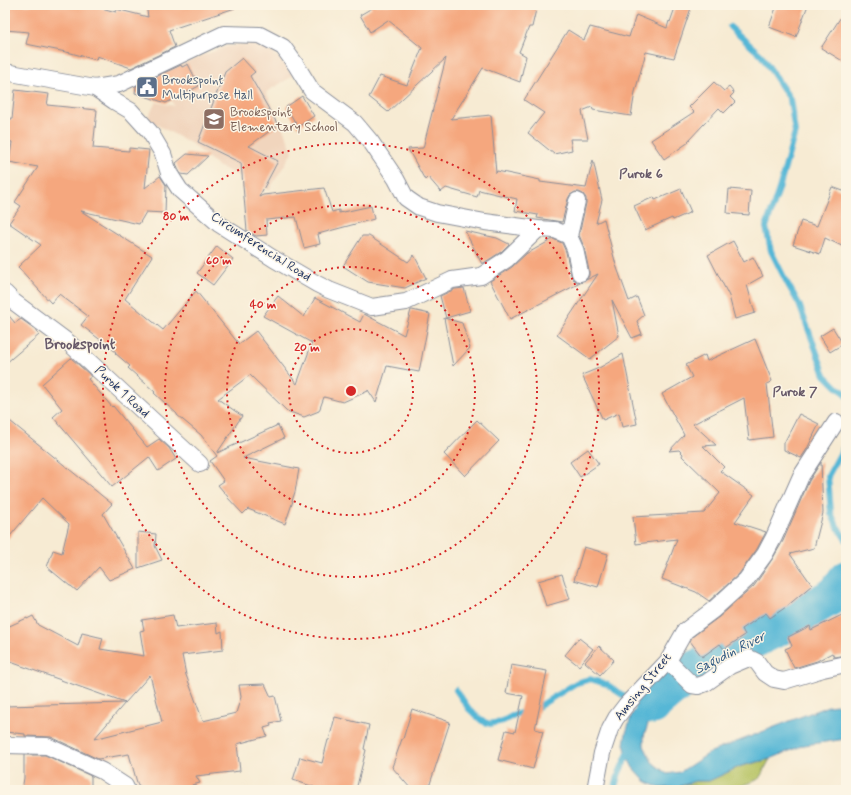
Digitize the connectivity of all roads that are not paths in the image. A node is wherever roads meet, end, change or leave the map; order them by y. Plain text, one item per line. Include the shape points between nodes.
1 (5, 72) edge
2 (95, 88) junction
3 (577, 201) dead end
4 (538, 229) junction
5 (569, 236) junction
6 (580, 273) dead end
7 (5, 293) edge
8 (836, 422) dead end
9 (200, 464) dead end
10 (846, 664) edge
11 (671, 665) junction
12 (5, 745) edge
13 (127, 790) edge
14 (595, 790) edge

1 - 2 street
2 - 4 street via 119,84 224,34 260,35 283,47 312,91 354,123 371,142 406,198 419,207 437,213
2 - 4 street, Circumferencial Road via 131,111 150,132 180,190 219,224 317,284 372,307 406,302 452,280 482,276 507,259
3 - 5 street
4 - 5 street via 555,230
5 - 6 street via 575,249
7 - 9 street, Purok 1 Road via 69,343
8 - 11 street, Amsing Street via 801,476 765,554 746,580 685,631
10 - 11 street via 784,681 774,679 765,673 757,662 749,658 730,666 698,686 692,685
11 - 14 street, Amsing Street via 626,705 616,718 602,753
12 - 13 street via 47,746 102,771

